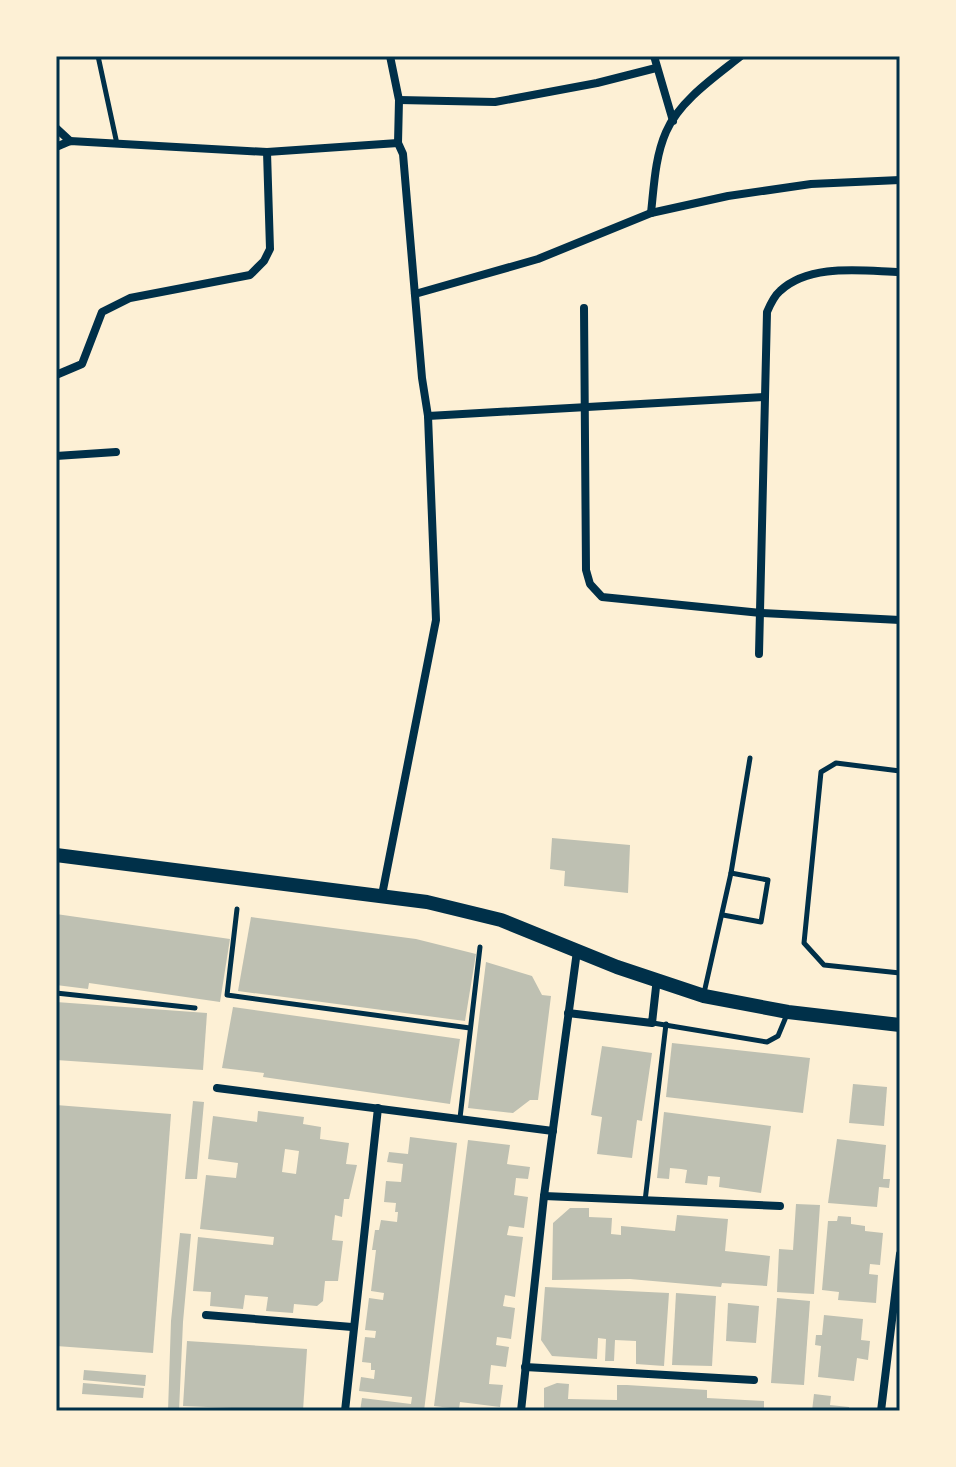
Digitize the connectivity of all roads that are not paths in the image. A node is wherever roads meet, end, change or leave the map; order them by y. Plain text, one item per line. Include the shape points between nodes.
1 (98, 56) edge
2 (390, 56) edge
3 (654, 56) edge
4 (741, 56) edge
5 (656, 68) junction
6 (399, 100) junction
7 (673, 121) junction
8 (56, 128) edge
9 (70, 141) junction
10 (398, 143) junction
11 (117, 144) junction
12 (56, 147) edge
13 (267, 152) junction
14 (900, 180) edge
15 (651, 213) junction
16 (900, 272) edge
17 (415, 294) junction
18 (584, 308) dead end
19 (56, 375) edge
20 (764, 397) junction
21 (585, 405) junction
22 (428, 416) junction
23 (116, 452) dead end
24 (56, 456) edge
25 (761, 613) junction
26 (900, 620) edge
27 (759, 654) dead end
28 (750, 758) dead end
29 (900, 771) edge
30 (56, 855) edge
31 (731, 873) junction
32 (382, 895) junction
33 (237, 909) dead end
34 (723, 915) junction
35 (480, 947) dead end
36 (577, 951) junction
37 (900, 973) edge
38 (657, 978) junction
39 (56, 993) edge
40 (704, 996) junction
41 (195, 1008) dead end
42 (788, 1012) junction
43 (568, 1013) junction
44 (652, 1023) junction
45 (666, 1024) junction
46 (900, 1025) edge
47 (470, 1028) junction
48 (217, 1088) dead end
49 (378, 1108) junction
50 (460, 1119) junction
51 (553, 1131) junction
52 (544, 1196) junction
53 (645, 1201) junction
54 (780, 1206) dead end
55 (900, 1254) edge
56 (206, 1315) dead end
57 (352, 1327) junction
58 (525, 1367) junction
59 (754, 1380) dead end
60 (345, 1411) edge
61 (521, 1411) edge
62 (881, 1411) edge

1 - 11 lane
2 - 6 street
3 - 5 street
4 - 7 street via 695,93
5 - 6 street via 495,102
5 - 7 street
6 - 10 street
7 - 15 street via 656,165
8 - 9 street
9 - 11 street
9 - 12 street
10 - 13 street
10 - 17 street
11 - 13 street
13 - 19 street via 270,249 264,261 250,275 130,298 102,312 82,364
14 - 15 street via 811,184
15 - 17 street via 538,259
16 - 20 street via 823,272 797,279 777,293 767,312
17 - 22 street
18 - 21 street
20 - 21 street
20 - 25 street
21 - 22 street
21 - 25 street via 590,584 602,597
22 - 32 street via 436,620
23 - 24 street
25 - 26 street
25 - 27 street
28 - 31 lane
29 - 37 lane via 836,763 821,772 804,943 824,965
30 - 32 main road
31 - 34 lane
31 - 34 lane via 768,880 761,922
32 - 36 main road via 501,920
33 - 47 lane via 227,995
34 - 40 lane
35 - 47 lane
36 - 38 main road
36 - 43 street
38 - 40 main road
38 - 44 street
39 - 41 lane
40 - 42 main road
42 - 45 lane via 778,1036 767,1042
42 - 46 main road
43 - 44 street
43 - 51 street
44 - 45 lane
45 - 53 lane
47 - 50 lane
48 - 49 street
49 - 50 street
49 - 57 street
50 - 51 street
51 - 52 street
52 - 53 street
52 - 58 street
53 - 54 street
55 - 62 street
56 - 57 street
57 - 60 street
58 - 59 street
58 - 61 street

